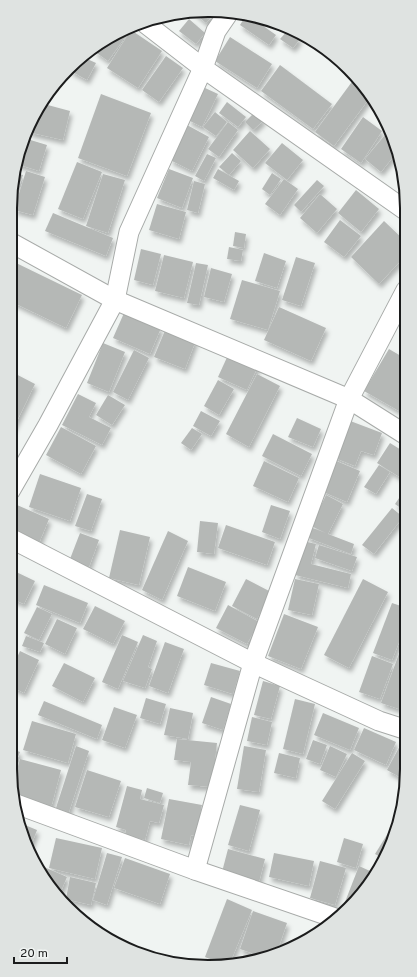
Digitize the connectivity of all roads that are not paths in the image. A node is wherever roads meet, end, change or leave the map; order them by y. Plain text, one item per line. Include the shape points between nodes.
1 (225, 18) edge
2 (149, 26) edge
3 (204, 68) junction
4 (400, 206) edge
5 (17, 246) edge
6 (115, 300) junction
7 (400, 301) edge
8 (349, 399) junction
9 (400, 431) edge
10 (17, 479) edge
11 (17, 542) edge
12 (253, 663) junction
13 (400, 728) edge
14 (21, 806) edge
15 (195, 870) junction
16 (330, 916) edge

1 - 3 street via 216,32
2 - 3 street
3 - 4 street
3 - 6 street via 129,232
5 - 6 street
6 - 8 street
6 - 10 street
7 - 8 street
8 - 9 street
8 - 12 street
11 - 12 street
12 - 13 street via 379,721
12 - 15 street
14 - 15 street
15 - 16 street

